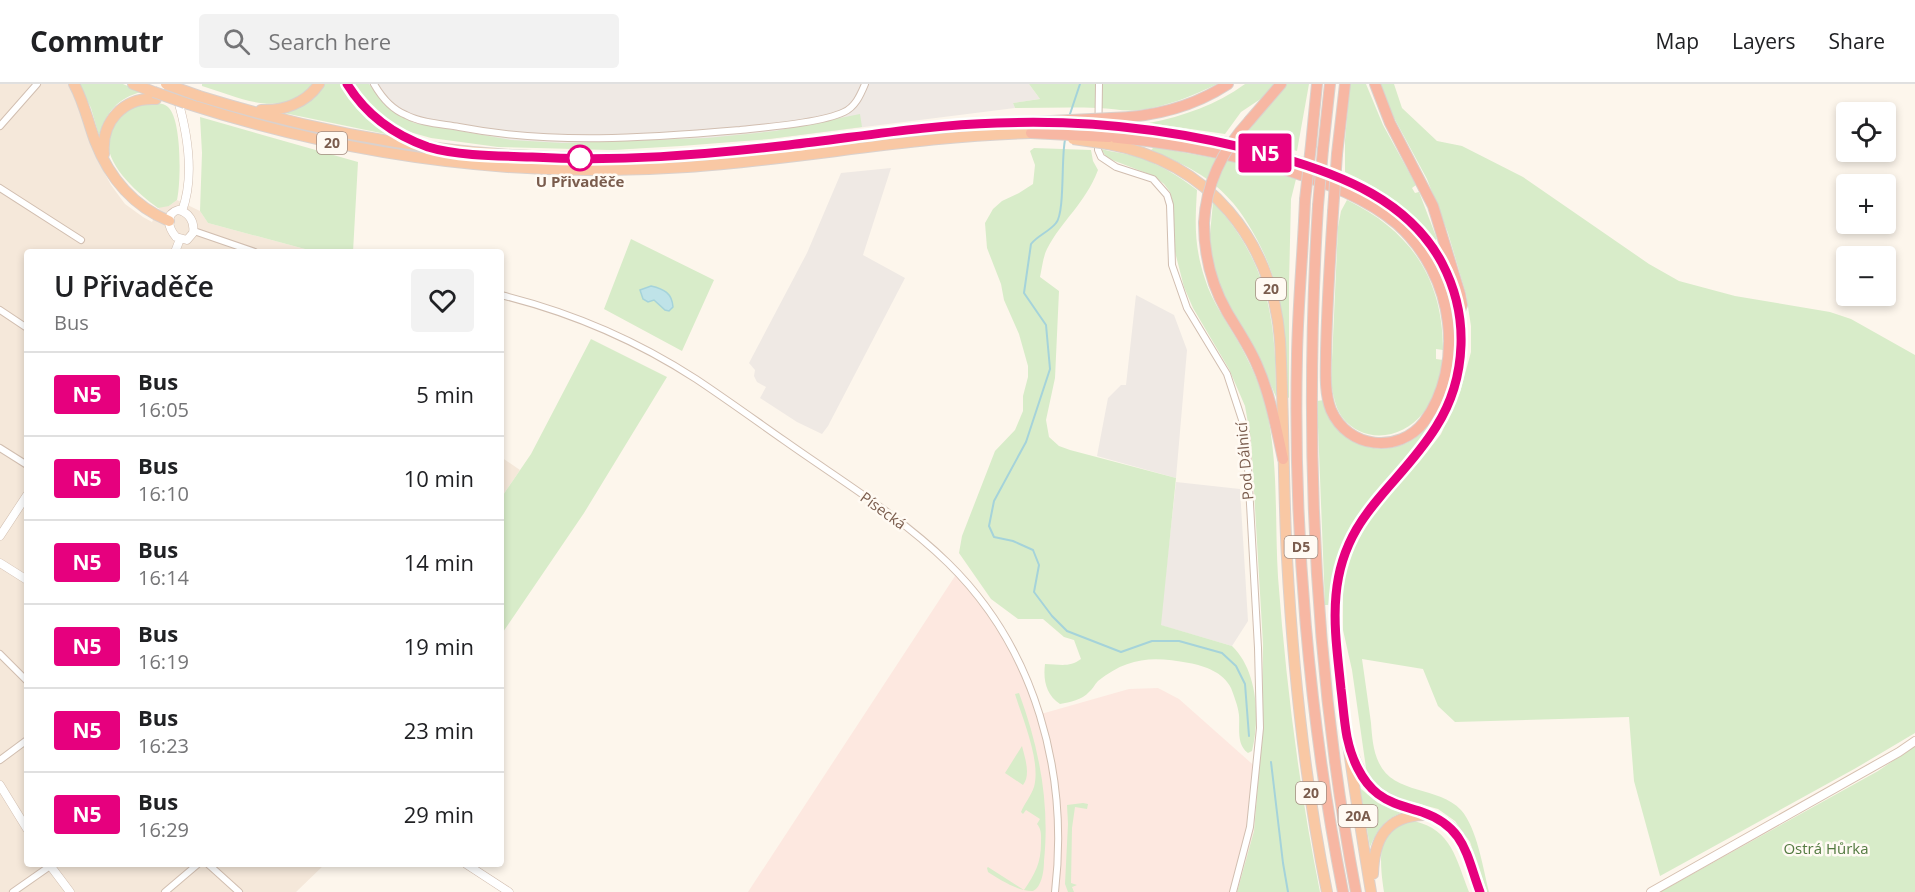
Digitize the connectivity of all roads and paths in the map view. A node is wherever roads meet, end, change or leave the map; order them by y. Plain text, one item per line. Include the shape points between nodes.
1 (37, 84) edge
2 (74, 84) edge
3 (133, 84) edge
4 (166, 84) edge
5 (173, 84) edge
6 (319, 84) edge
7 (347, 84) edge
8 (374, 84) edge
9 (865, 84) edge
10 (1099, 84) edge
11 (1228, 84) edge
12 (1281, 84) edge
13 (1317, 84) edge
14 (1330, 84) edge
15 (1345, 84) edge
16 (1375, 84) edge
17 (155, 96) junction
18 (243, 109) junction
19 (0, 126) edge
20 (1031, 128) junction
21 (1110, 131) junction
22 (436, 149) junction
23 (106, 163) junction
24 (0, 188) edge
25 (182, 211) junction
26 (169, 221) junction
27 (194, 231) junction
28 (180, 239) junction
29 (81, 240) dead end
30 (176, 249) edge
31 (246, 249) edge
32 (504, 296) edge
33 (0, 310) edge
34 (1459, 313) junction
35 (24, 326) edge
36 (0, 448) edge
37 (1283, 459) junction
38 (24, 463) edge
39 (24, 500) edge
40 (0, 536) edge
41 (0, 563) edge
42 (24, 578) edge
43 (0, 654) edge
44 (24, 678) edge
45 (1347, 740) junction
46 (1915, 741) edge
47 (24, 742) edge
48 (0, 760) edge
49 (0, 785) edge
50 (1433, 816) junction
51 (24, 823) edge
52 (48, 867) edge
53 (52, 867) edge
54 (194, 867) edge
55 (211, 867) edge
56 (471, 867) edge
57 (13, 892) edge
58 (70, 892) edge
59 (165, 892) edge
60 (239, 892) edge
61 (509, 892) edge
62 (1055, 892) edge
63 (1233, 892) edge
64 (1327, 892) edge
65 (1342, 892) edge
66 (1356, 892) edge
67 (1372, 892) edge
68 (1480, 892) edge
69 (1651, 892) edge

1 - 19 street
2 - 23 highway
3 - 17 highway, 20
4 - 18 highway, 20, bridge
5 - 25 street via 186,139 188,187
6 - 18 highway via 305,99 286,108
7 - 22 highway via 383,124
8 - 9 street via 388,105 408,117 507,135 563,139 699,134 825,118 852,107
10 - 63 street, Pod Dálnicí via 1098,150 1101,157 1116,166 1153,179 1167,195 1172,265 1187,308 1227,374 1246,432 1260,728 1250,827
11 - 21 highway via 1202,99 1136,117
12 - 37 highway, bridge via 1228,147 1214,173 1204,224 1212,279 1263,378
13 - 65 highway, D5, bridge via 1305,200 1297,355 1298,461 1302,572 1317,727
14 - 66 highway, D5, bridge via 1318,206 1311,358 1312,462 1316,570 1330,724
15 - 21 highway, bridge via 1338,154 1333,212 1326,332 1329,404 1337,420 1354,437 1372,443 1393,442 1414,432 1430,414 1443,383 1449,345 1446,309 1438,283 1406,233 1376,209 1348,194 1317,180
16 - 34 highway via 1436,216 1460,294
17 - 20 highway, 20, bridge via 288,133 376,152 546,170 688,167
17 - 23 highway via 132,102 113,117 104,139
18 - 22 highway, 20 via 331,131
20 - 21 highway, bridge
20 - 21 highway, bridge
20 - 22 highway, 20 via 952,126 645,158 548,158
21 - 34 highway, 20A via 1191,136 1244,148 1328,173 1368,191 1403,215 1430,244 1450,280
21 - 37 highway, 20 via 1189,176 1229,212 1253,246 1270,286 1278,321
23 - 26 highway via 131,198
24 - 29 street
25 - 26 street via 173,211
25 - 27 street via 191,219
26 - 28 street
27 - 28 street via 189,239
27 - 31 street
28 - 30 street
32 - 62 street, Písecká via 594,326 667,362 863,496 949,564 1003,634 1041,714 1059,822
33 - 35 street
34 - 45 highway, 20A via 1460,361 1446,410 1426,442 1360,521 1341,564 1335,612
36 - 38 street
37 - 64 highway, 20 via 1298,694
39 - 40 street
41 - 42 street
43 - 44 street
45 - 50 highway via 1361,774 1375,792
45 - 67 highway, 20A
46 - 69 main road
47 - 48 street
49 - 51 street
50 - 67 highway via 1406,818 1385,832 1374,854
50 - 68 highway via 1460,839
52 - 57 street
53 - 58 street
54 - 59 street
55 - 60 street
56 - 61 street

